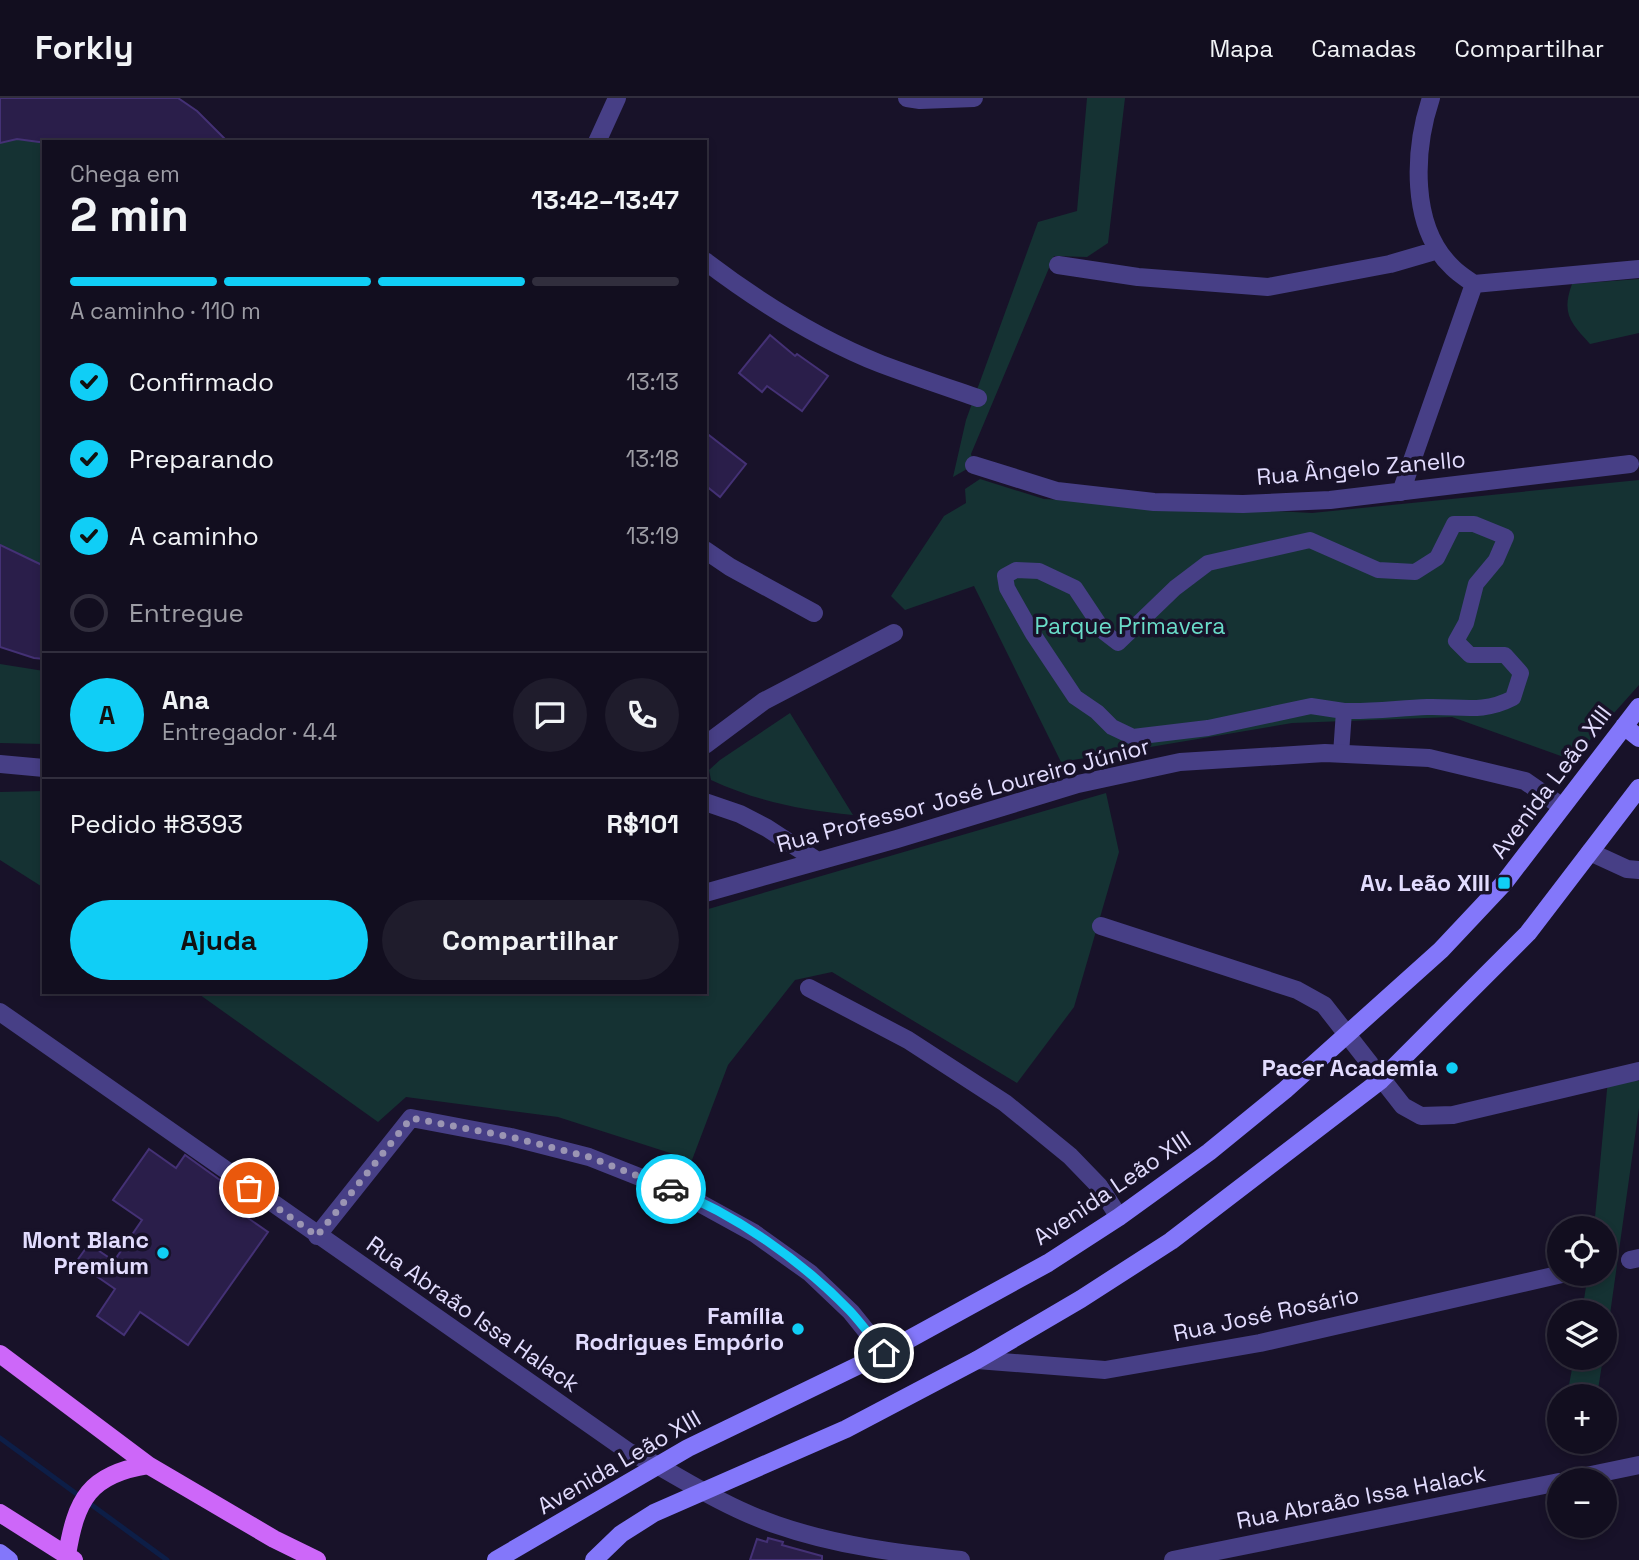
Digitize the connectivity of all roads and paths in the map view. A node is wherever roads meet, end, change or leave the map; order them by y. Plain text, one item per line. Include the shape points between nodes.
1 (617, 98) edge
2 (907, 98) edge
3 (974, 98) edge
4 (1431, 98) edge
5 (598, 140) edge
6 (1438, 250) junction
7 (707, 262) edge
8 (1058, 265) dead end
9 (1639, 269) edge
10 (1475, 284) junction
11 (978, 398) dead end
12 (1630, 464) dead end
13 (974, 465) dead end
14 (1401, 492) junction
15 (707, 551) edge
16 (814, 613) dead end
17 (894, 633) dead end
18 (1639, 707) edge
19 (1344, 711) junction
20 (1624, 726) junction
21 (1639, 738) edge
22 (707, 744) edge
23 (1341, 754) junction
24 (0, 764) edge
25 (42, 768) edge
26 (1639, 788) edge
27 (707, 803) edge
28 (1561, 806) junction
29 (1590, 852) junction
30 (816, 860) junction
31 (1639, 870) edge
32 (707, 892) edge
33 (1101, 926) dead end
34 (809, 988) dead end
35 (0, 1012) edge
36 (1348, 1035) junction
37 (1639, 1072) edge
38 (1381, 1080) junction
39 (1119, 1217) junction
40 (317, 1236) junction
41 (1547, 1277) edge
42 (884, 1353) junction
43 (0, 1354) edge
44 (977, 1360) junction
45 (148, 1465) junction
46 (657, 1465) junction
47 (1639, 1465) edge
48 (1617, 1470) edge
49 (1547, 1484) edge
50 (703, 1492) junction
51 (0, 1513) edge
52 (0, 1553) edge
53 (70, 1558) edge
54 (9, 1560) edge
55 (317, 1560) edge
56 (496, 1560) edge
57 (594, 1560) edge
58 (961, 1560) edge
59 (1173, 1560) edge

1 - 5 street
2 - 3 street
4 - 6 street via 1418,171 1422,215
6 - 8 street via 1268,287 1138,277
6 - 10 street
7 - 11 street via 756,299 821,335 879,363
9 - 10 street
10 - 14 street
12 - 14 street, Rua Ângelo Zanello
13 - 14 street, Rua Ângelo Zanello via 1057,491 1154,502 1318,501
15 - 16 street
17 - 22 street via 764,701
18 - 20 main road, Avenida Leão XIII
19 - 19 street via 1311,706 1208,728 1133,737 1112,727 1075,697 1033,634 1005,576 1016,570 1039,571 1075,588 1105,633 1118,643 1208,563 1310,540 1378,570 1415,572 1437,558 1454,524 1474,524 1506,537 1496,560 1476,584 1456,641 1470,655 1505,655 1521,673 1513,698 1495,707
19 - 23 street
20 - 21 main road
20 - 28 main road, Avenida Leão XIII
23 - 28 street, Rua Professor José Loureiro Júnior via 1429,758 1525,781
23 - 30 street, Rua Professor José Loureiro Júnior via 1180,762 1078,784
24 - 25 street
26 - 29 main road
27 - 30 street via 767,828
28 - 36 main road, Avenida Leão XIII via 1504,883 1441,950
29 - 31 street
29 - 38 main road via 1528,933
30 - 32 street, Rua Professor José Loureiro Júnior
33 - 36 street via 1297,990 1324,1005
34 - 39 street via 908,1040 1005,1103 1070,1156 1099,1186
35 - 40 street, Rua Abraão Issa Halack
36 - 38 street
36 - 39 main road, Avenida Leão XIII via 1209,1152
37 - 38 street via 1453,1115 1421,1115 1403,1106
38 - 44 main road via 1171,1241
39 - 42 main road, Avenida Leão XIII via 1048,1263
40 - 42 street via 411,1118 511,1137 589,1157 685,1195 754,1233 810,1273 851,1312
40 - 46 street, Rua Abraão Issa Halack via 629,1452
41 - 44 street, Rua José Rosário via 1261,1343 1105,1370
42 - 46 main road, Avenida Leão XIII
43 - 45 main road
44 - 50 main road via 846,1429
45 - 53 main road via 105,1477 88,1493 76,1513
45 - 55 main road
46 - 50 street, Rua Abraão Issa Halack
46 - 56 main road, Avenida Leão XIII
47 - 48 street
49 - 59 street, Rua Abraão Issa Halack
50 - 57 main road via 621,1534
50 - 58 street, Rua Abraão Issa Halack via 776,1525 871,1550
51 - 53 main road
52 - 54 main road

